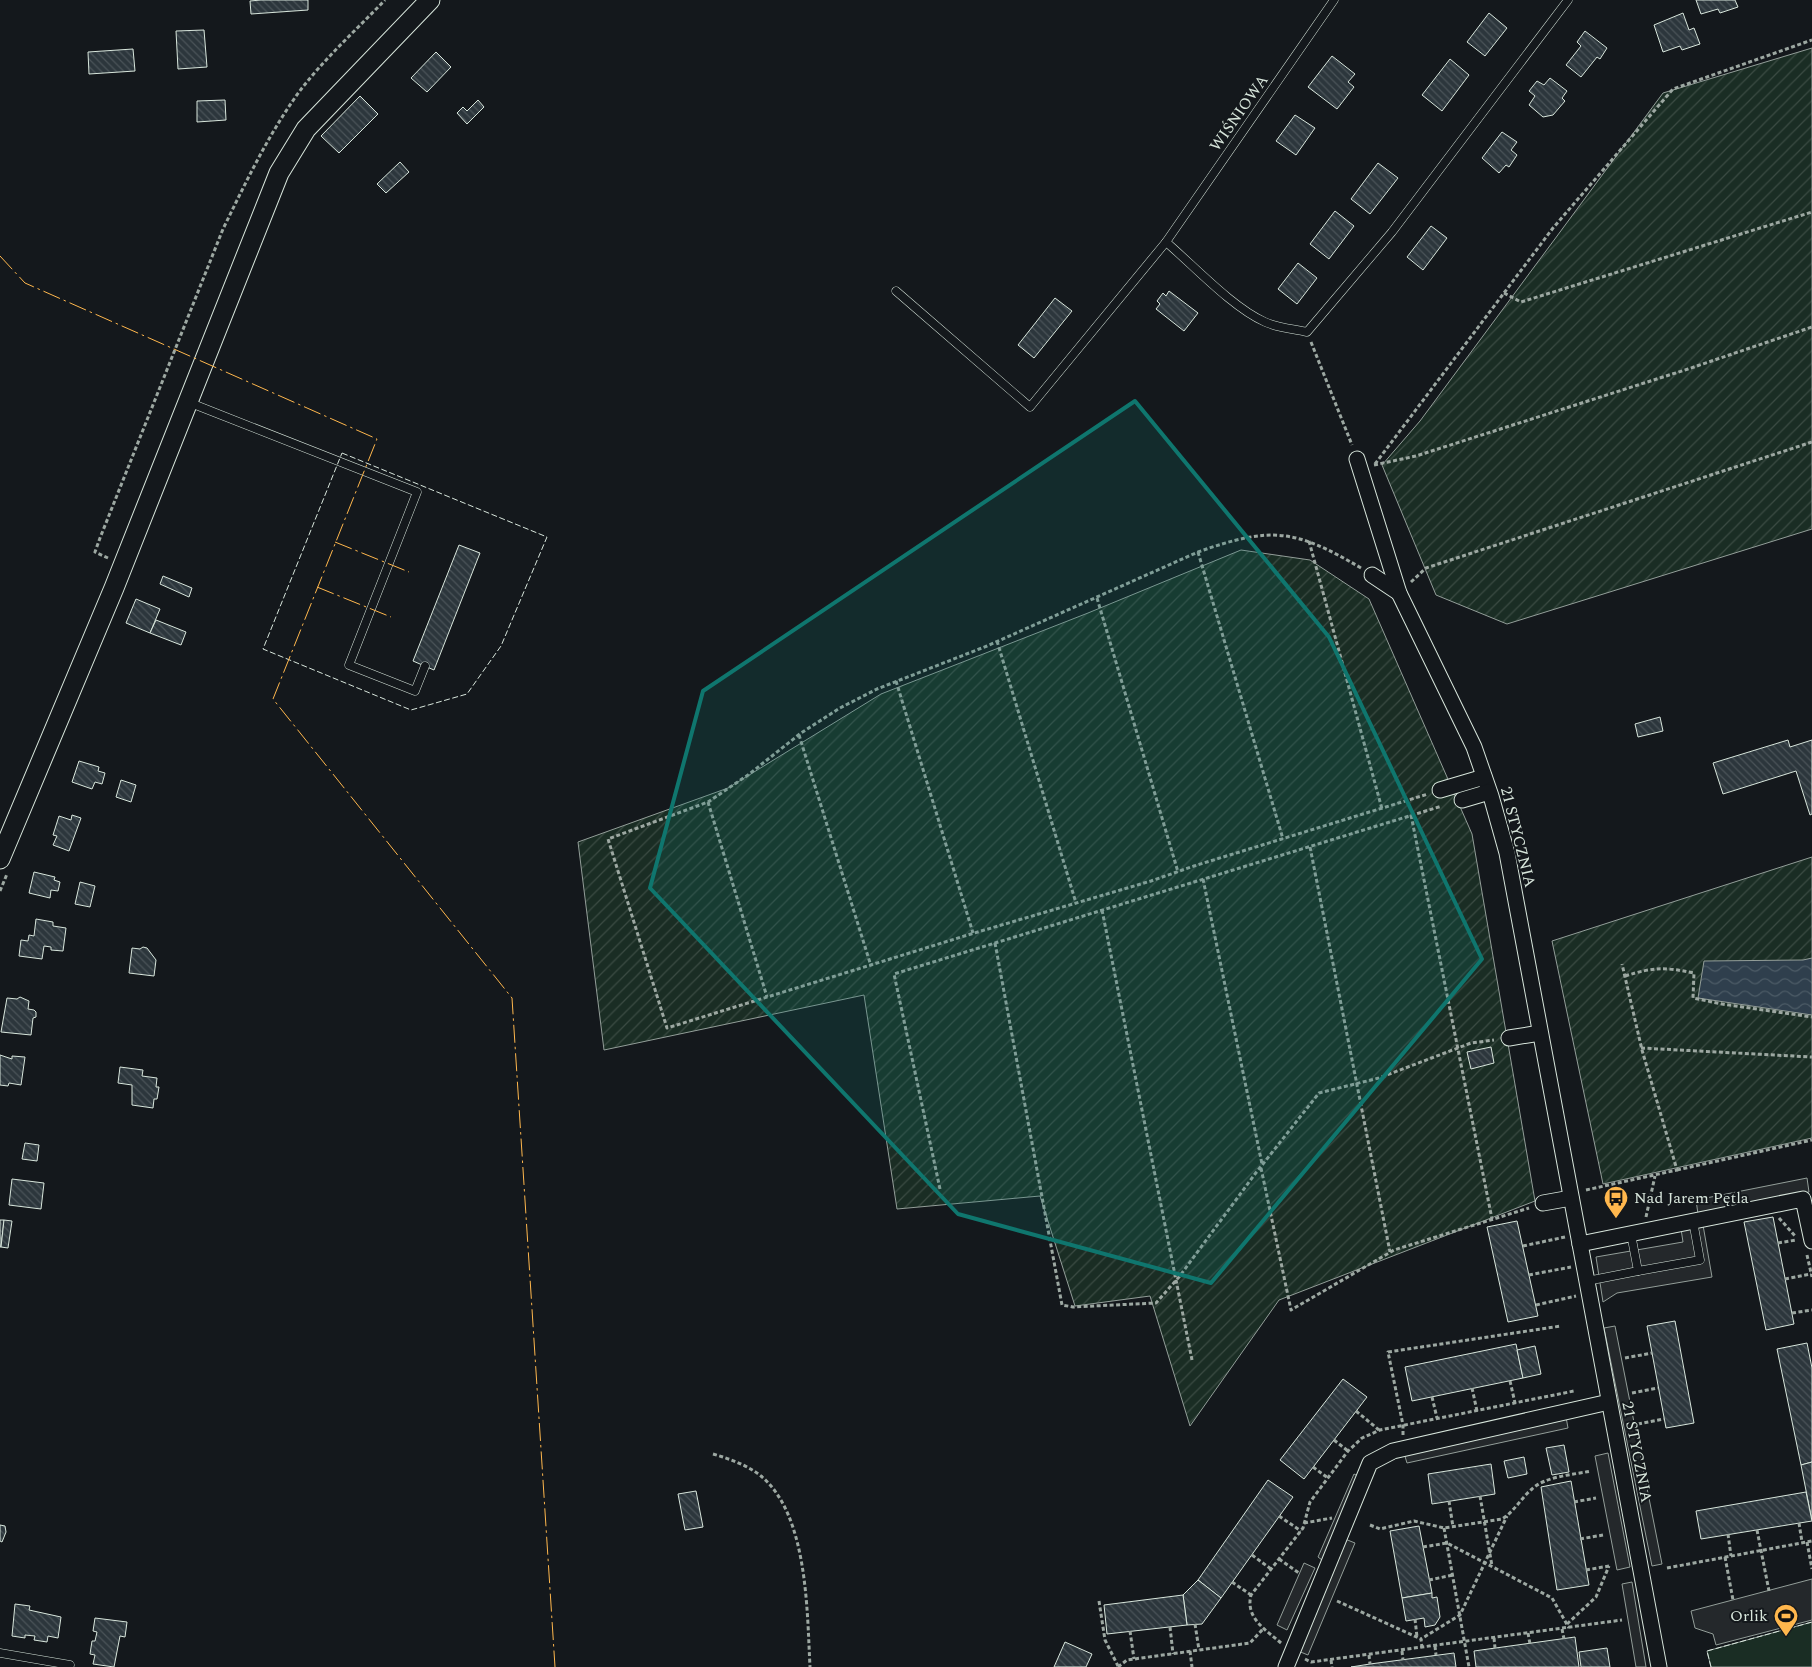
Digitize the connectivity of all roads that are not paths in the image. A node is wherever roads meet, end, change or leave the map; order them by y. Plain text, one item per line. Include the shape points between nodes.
1 (430, 0) edge
2 (1334, 0) edge
3 (1568, 0) edge
4 (1166, 242) junction
5 (896, 292) dead end
6 (188, 402) junction
7 (1357, 459) road end
8 (1372, 575) road end
9 (1399, 593) junction
10 (424, 666) dead end
11 (1484, 777) junction
12 (1440, 790) road end
13 (1489, 792) junction
14 (1462, 800) road end
15 (0, 859) edge
16 (1540, 1033) junction
17 (1509, 1038) road end
18 (1571, 1195) junction
19 (1543, 1203) road end
20 (1693, 1221) junction
21 (1637, 1233) junction
22 (1579, 1239) junction
23 (1805, 1241) edge
24 (1638, 1271) junction
25 (1588, 1287) junction
26 (1609, 1402) junction
27 (0, 1653) edge
28 (1289, 1660) edge
29 (70, 1666) dead end
30 (1659, 1667) edge

1 - 6 street via 306,129 279,172
2 - 4 lane, WIŚNIOWA
3 - 4 lane via 1392,232 1307,332 1255,317
4 - 5 lane, WIŚNIOWA via 1030,407
6 - 10 lane via 417,492 349,665 415,691
6 - 15 street
7 - 9 street, 21 STYCZNIA
8 - 9 street
9 - 11 street, 21 STYCZNIA via 1474,747
11 - 12 street
11 - 13 street, 21 STYCZNIA
13 - 14 street
13 - 16 street, 21 STYCZNIA via 1506,853
16 - 17 street
16 - 18 street, 21 STYCZNIA
18 - 19 street
18 - 22 street, 21 STYCZNIA
20 - 21 street
20 - 23 street via 1803,1199
20 - 24 lane via 1700,1260
21 - 22 street
21 - 24 lane
22 - 25 street, 21 STYCZNIA
24 - 25 lane
25 - 26 street, 21 STYCZNIA
26 - 28 street via 1393,1451 1370,1462
26 - 30 street, 21 STYCZNIA
27 - 29 lane

